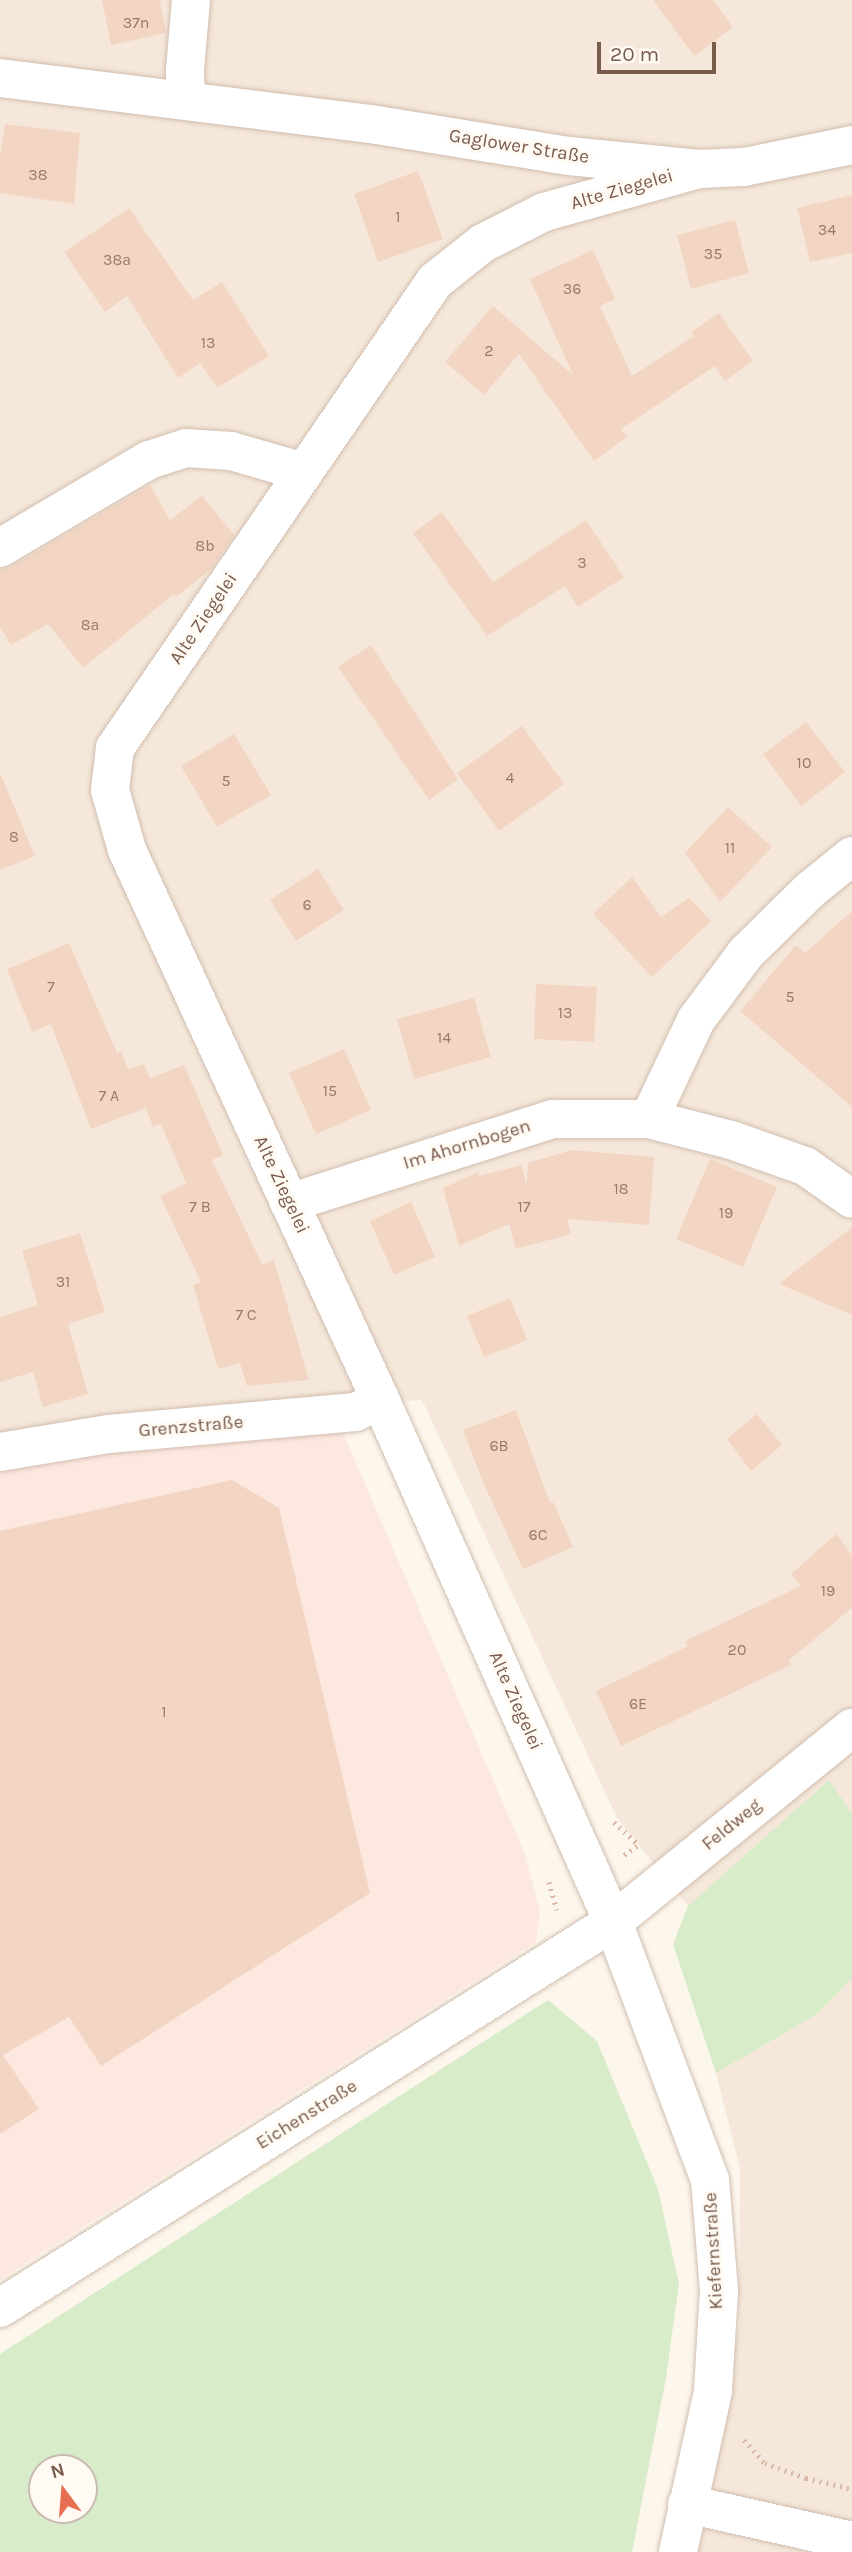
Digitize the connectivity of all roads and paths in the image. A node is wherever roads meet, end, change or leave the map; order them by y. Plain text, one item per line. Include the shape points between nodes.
1 (191, 0) edge
2 (0, 78) edge
3 (186, 100) junction
4 (852, 145) edge
5 (569, 156) junction
6 (699, 169) junction
7 (544, 212) junction
8 (304, 472) junction
9 (0, 548) edge
10 (852, 856) edge
11 (649, 1119) junction
12 (852, 1199) edge
13 (289, 1203) junction
14 (381, 1401) junction
15 (0, 1451) edge
16 (852, 1728) edge
17 (613, 1922) junction
18 (0, 2308) edge
19 (742, 2436) dead end
20 (852, 2489) edge
21 (687, 2504) junction
22 (852, 2541) edge
23 (678, 2552) edge

1 - 3 street
2 - 3 street, Gaglower Straße
3 - 5 street, Gaglower Straße
4 - 6 street, Gaglower Straße via 744,167
5 - 6 street, Gaglower Straße
5 - 7 street, Alte Ziegelei via 566,183
6 - 7 street, Alte Ziegelei
7 - 8 street, Alte Ziegelei via 483,243 435,281
8 - 9 street via 231,450 186,449 149,460
8 - 13 street, Alte Ziegelei via 115,748 110,790 127,850
10 - 11 street via 746,953 696,1020
11 - 12 street, Im Ahornbogen via 731,1140 805,1166
11 - 13 street, Im Ahornbogen via 553,1119
13 - 14 street, Alte Ziegelei
14 - 15 street, Grenzstraße via 355,1412 109,1434
14 - 17 street, Alte Ziegelei
16 - 17 street, Feldweg
17 - 18 street, Eichenstraße
17 - 21 street, Kiefernstraße via 710,2180 719,2291 713,2391
19 - 20 path via 765,2463
21 - 22 street
21 - 23 street, Kiefernstraße

